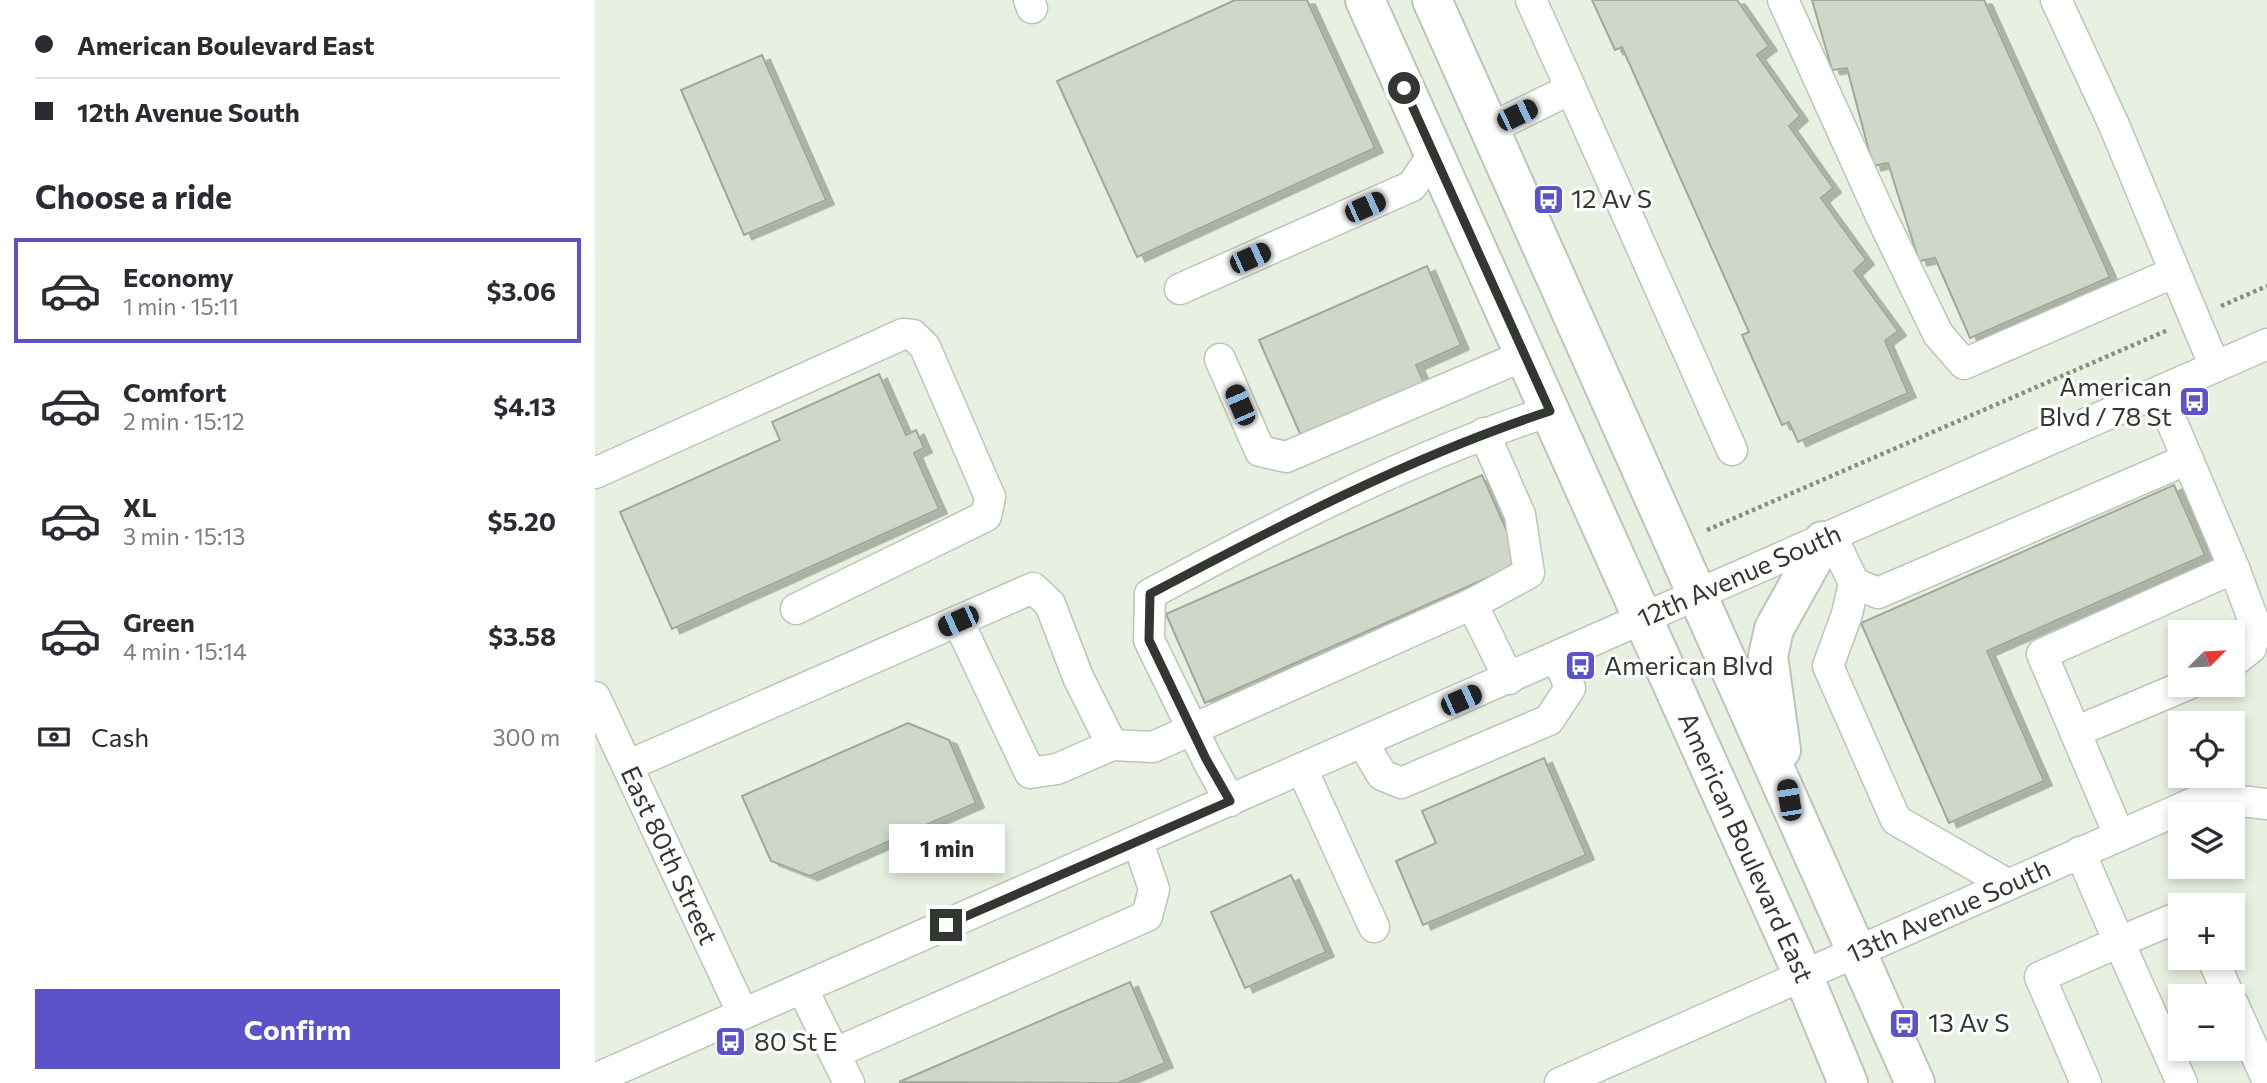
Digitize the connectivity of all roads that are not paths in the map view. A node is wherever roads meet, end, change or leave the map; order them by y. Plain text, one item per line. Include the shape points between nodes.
1 (1365, 0) edge
2 (1432, 0) edge
3 (1531, 0) edge
4 (1783, 0) edge
5 (2056, 0) edge
6 (1571, 89) junction
7 (1489, 129) junction
8 (1434, 153) junction
9 (2175, 272) junction
10 (1180, 289) dead end
11 (2267, 344) edge
12 (1525, 355) junction
13 (1220, 359) dead end
14 (2215, 367) junction
15 (2159, 392) junction
16 (1550, 411) junction
17 (1484, 433) junction
18 (1732, 450) dead end
19 (2188, 459) junction
20 (595, 473) edge
21 (1827, 539) junction
22 (2234, 568) junction
23 (1854, 583) junction
24 (1697, 596) junction
25 (1472, 604) junction
26 (796, 609) dead end
27 (1643, 620) junction
28 (958, 621) junction
29 (2245, 653) edge
30 (1557, 657) junction
31 (1509, 679) junction
32 (2168, 693) edge
33 (595, 697) edge
34 (1192, 729) junction
35 (2075, 732) junction
36 (1363, 743) junction
37 (1112, 745) junction
38 (627, 766) junction
39 (1303, 769) junction
40 (1789, 800) junction
41 (1230, 801) junction
42 (2267, 804) edge
43 (2119, 835) junction
44 (1138, 842) junction
45 (2080, 852) junction
46 (2007, 884) junction
47 (2168, 921) edge
48 (1374, 927) dead end
49 (2119, 942) junction
50 (1857, 951) junction
51 (1803, 975) junction
52 (803, 988) junction
53 (743, 1014) junction
54 (2245, 1030) edge
55 (835, 1053) junction
56 (1605, 1074) edge
57 (595, 1079) edge
58 (2267, 1079) edge
59 (849, 1083) edge
60 (1560, 1083) edge
61 (1848, 1083) edge
62 (1915, 1083) edge
63 (2086, 1083) edge
64 (2182, 1083) edge

1 - 8 main road, American Boulevard East
2 - 7 main road
3 - 6 street
4 - 9 street via 1938,334 1964,364
5 - 9 street
6 - 7 street
6 - 18 street
7 - 8 main road
7 - 24 main road
8 - 10 street via 1412,186
8 - 12 main road, American Boulevard East
9 - 14 street
11 - 14 street, 12th Avenue South
12 - 13 street via 1286,457 1260,451
12 - 16 main road, American Boulevard East
14 - 15 street, 12th Avenue South
15 - 19 street
15 - 21 street, 12th Avenue South
16 - 17 street
16 - 27 main road, American Boulevard East
17 - 25 street via 1520,515 1529,573
17 - 34 street via 1300,514 1150,594 1149,640
19 - 22 street
19 - 23 street via 1878,593
20 - 26 street via 903,334 913,335 925,347 990,497 986,516
21 - 23 street
21 - 24 street, 12th Avenue South
21 - 40 main road via 1774,629 1768,656
22 - 29 street via 2256,627 2251,648
22 - 35 street via 2042,654
23 - 46 street via 1828,666 1896,820
24 - 27 street, 12th Avenue South
24 - 40 main road
25 - 31 street
25 - 34 street
27 - 30 street, 12th Avenue South
27 - 51 main road, American Boulevard East
28 - 37 street via 1030,772 1057,769
28 - 37 street via 1033,588 1050,604 1078,677
28 - 38 street
30 - 31 street, 12th Avenue South
30 - 36 street via 1570,688 1549,720 1401,783 1381,775
31 - 36 street, 12th Avenue South
32 - 35 street
33 - 38 street, East 80th Street
34 - 37 street via 1153,747
34 - 41 street
35 - 43 street
36 - 39 street, 12th Avenue South
38 - 53 street, East 80th Street
39 - 41 street, 12th Avenue South
39 - 48 street
40 - 50 main road
41 - 44 street, 12th Avenue South
42 - 43 street, 13th Avenue South via 2207,797
43 - 45 street, 13th Avenue South
44 - 52 street, 12th Avenue South
44 - 55 street via 1154,890 1147,916
45 - 46 street, 13th Avenue South
45 - 49 street
46 - 50 street, 13th Avenue South
47 - 49 street
49 - 63 street via 2040,977
49 - 64 street
50 - 51 street, 13th Avenue South
50 - 62 main road
51 - 56 street, 13th Avenue South
51 - 61 main road, American Boulevard East
52 - 53 street, 12th Avenue South
52 - 55 street
53 - 57 street, 12th Avenue South
54 - 58 street
55 - 59 street
56 - 60 street, 13th Avenue South

